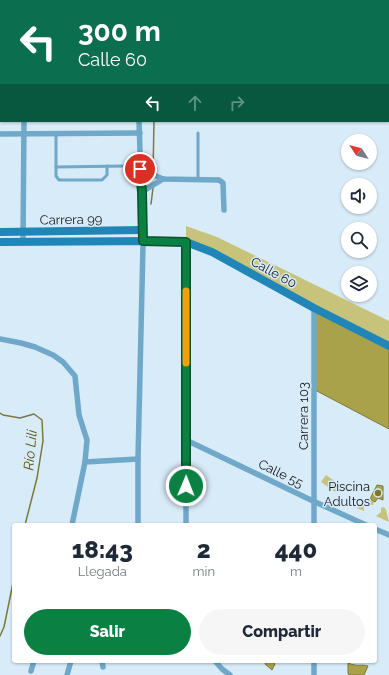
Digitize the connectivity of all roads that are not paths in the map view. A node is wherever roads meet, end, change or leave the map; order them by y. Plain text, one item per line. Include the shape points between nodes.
1 (24, 122) edge
2 (139, 122) edge
3 (140, 133) junction
4 (198, 133) dead end
5 (0, 134) edge
6 (24, 134) junction
7 (56, 134) junction
8 (107, 166) junction
9 (125, 166) dead end
10 (56, 167) junction
11 (140, 169) junction
12 (163, 179) junction
13 (198, 180) junction
14 (142, 192) junction
15 (224, 210) dead end
16 (143, 230) junction
17 (0, 232) edge
18 (23, 232) junction
19 (143, 241) junction
20 (0, 242) edge
21 (23, 242) junction
22 (186, 242) junction
23 (314, 308) junction
24 (0, 339) edge
25 (389, 346) edge
26 (186, 440) junction
27 (138, 459) junction
28 (85, 462) junction
29 (313, 501) junction
30 (72, 523) edge
31 (138, 523) edge
32 (186, 523) edge
33 (314, 523) edge
34 (362, 523) edge
35 (377, 530) edge
36 (389, 535) edge
37 (33, 663) edge
38 (70, 663) edge
39 (217, 663) edge
40 (314, 663) edge
41 (30, 671) dead end
42 (67, 675) edge
43 (230, 675) edge
44 (314, 675) edge

1 - 6 street
2 - 3 street
3 - 7 street
3 - 11 street
4 - 13 lane
5 - 6 street
6 - 7 street
6 - 18 street
7 - 10 lane
8 - 9 lane
8 - 10 lane
8 - 10 lane via 107,175 102,180 75,181 59,180 56,176
11 - 12 street
11 - 14 street
12 - 13 street
12 - 14 street
13 - 15 street via 219,180 223,183
14 - 16 street
16 - 18 street, Carrera 99
16 - 19 street
17 - 18 street, Carrera 99
18 - 21 street
19 - 21 street, Carrera 99
19 - 22 street, Calle 60
19 - 27 street
20 - 21 street, Carrera 99
22 - 23 street, Calle 60 via 212,252
22 - 26 street
23 - 25 street, Calle 60
23 - 29 street, Carrera 103
24 - 28 street via 21,342 53,355 75,376 79,415 87,440
26 - 29 street, Calle 55
26 - 32 street
27 - 28 street
27 - 31 street
28 - 30 street
29 - 33 street, Carrera 103
29 - 34 street, Calle 55
35 - 36 street
37 - 41 street
38 - 42 street
39 - 43 street
40 - 44 street

